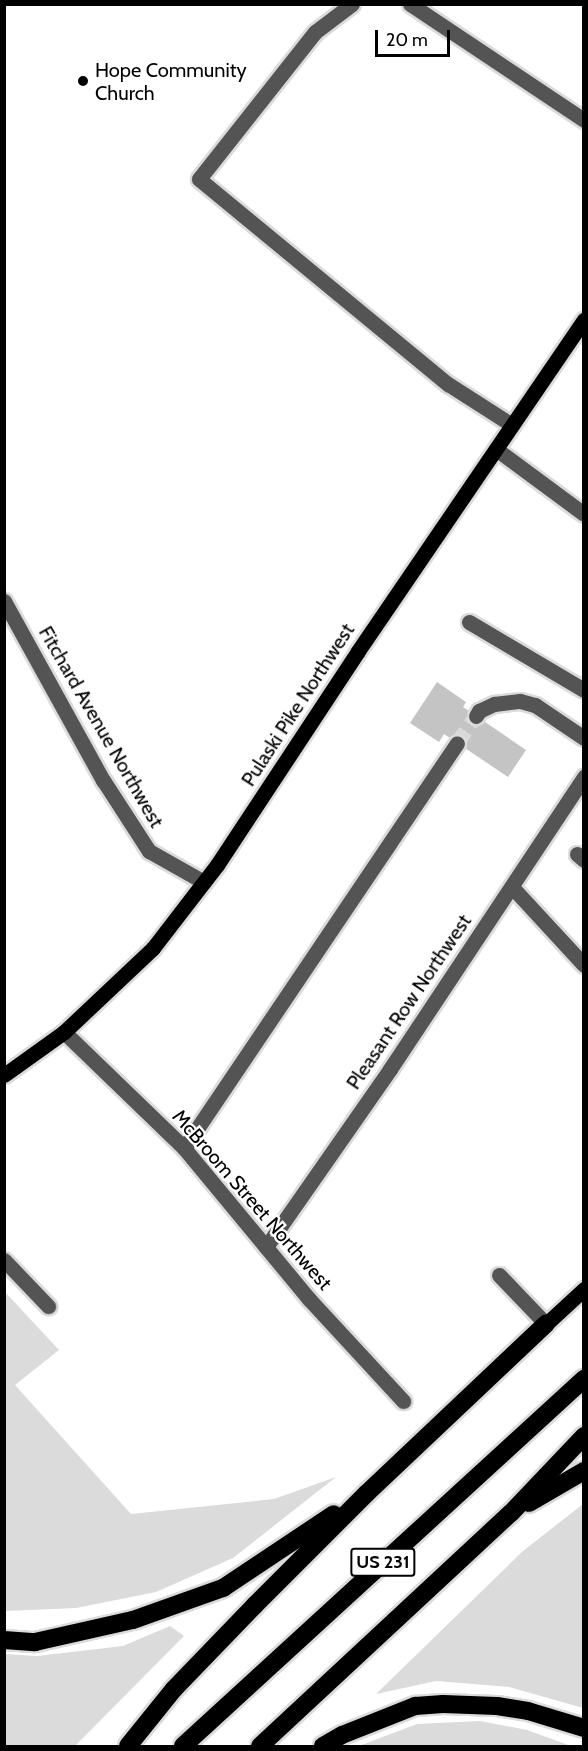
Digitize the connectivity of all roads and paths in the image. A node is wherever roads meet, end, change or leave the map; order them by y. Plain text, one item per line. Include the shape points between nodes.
1 (352, 4) edge
2 (410, 4) edge
3 (584, 120) edge
4 (584, 320) edge
5 (512, 425) junction
6 (496, 449) junction
7 (584, 514) edge
8 (4, 601) edge
9 (469, 622) dead end
10 (584, 690) edge
11 (476, 716) tunnel mouth
12 (584, 738) edge
13 (457, 743) tunnel mouth
14 (584, 777) edge
15 (204, 882) junction
16 (512, 887) junction
17 (584, 965) edge
18 (64, 1032) junction
19 (4, 1075) edge
20 (184, 1148) junction
21 (266, 1247) junction
22 (4, 1260) edge
23 (499, 1275) dead end
24 (584, 1289) edge
25 (48, 1306) dead end
26 (546, 1324) junction
27 (584, 1379) edge
28 (403, 1401) dead end
29 (584, 1436) edge
30 (584, 1471) edge
31 (366, 1494) junction
32 (512, 1513) junction
33 (4, 1641) edge
34 (584, 1728) edge
35 (129, 1746) edge
36 (183, 1746) edge
37 (260, 1746) edge
38 (323, 1746) edge

1 - 5 street via 315,32 199,179 448,384
2 - 3 street
4 - 5 main road, Pulaski Pike Northwest
5 - 6 main road, Pulaski Pike Northwest
6 - 7 street
6 - 15 main road, Pulaski Pike Northwest
8 - 15 street, Fitchard Avenue Northwest via 103,780 149,851
9 - 10 street
11 - 12 street via 494,704 520,701 535,705
13 - 20 street
14 - 16 street, Pleasant Row Northwest
15 - 18 main road, Pulaski Pike Northwest via 153,948
16 - 17 street
16 - 21 street, Pleasant Row Northwest
18 - 19 main road, Pulaski Pike Northwest
18 - 20 street, McBroom Street Northwest
20 - 21 street, McBroom Street Northwest
21 - 28 street, McBroom Street Northwest
22 - 25 street
23 - 26 street
24 - 26 main road
26 - 31 highway
27 - 36 highway, US 231
29 - 32 highway, US 231
30 - 32 highway
31 - 33 highway via 223,1588 133,1620 35,1642
31 - 35 highway via 174,1689
32 - 37 highway, US 231
34 - 38 highway via 528,1711 442,1704 415,1706

